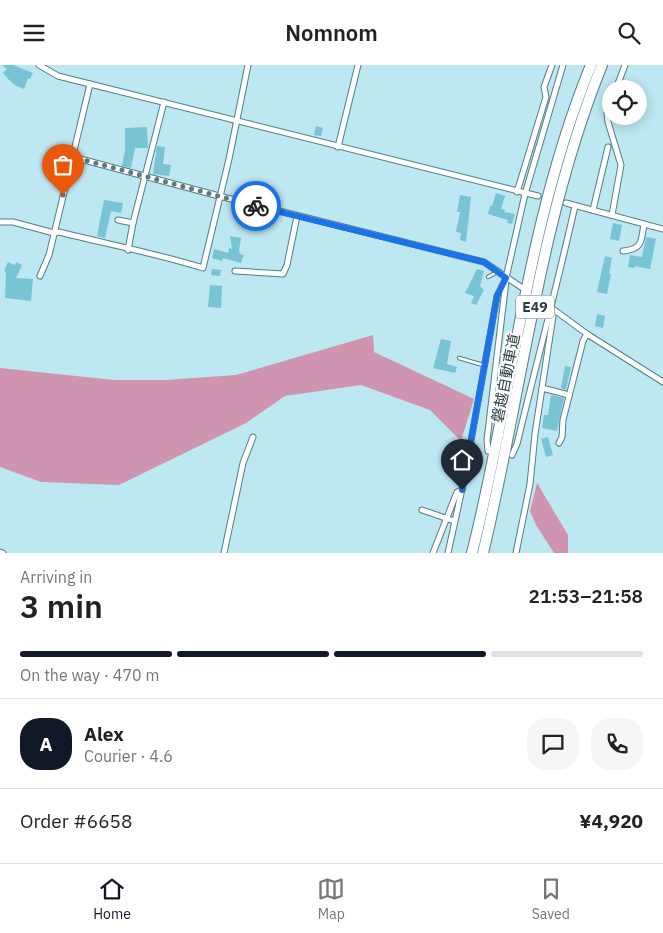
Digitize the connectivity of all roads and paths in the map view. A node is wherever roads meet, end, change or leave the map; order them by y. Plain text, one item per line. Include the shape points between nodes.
1 (40, 65) edge
2 (248, 65) edge
3 (358, 65) edge
4 (552, 65) edge
5 (563, 65) edge
6 (591, 65) edge
7 (602, 65) edge
8 (625, 65) edge
9 (619, 80) edge
10 (90, 84) junction
11 (164, 102) junction
12 (236, 121) junction
13 (609, 125) edge
14 (338, 147) junction
15 (608, 147) dead end
16 (73, 157) junction
17 (146, 177) junction
18 (517, 192) junction
19 (525, 193) junction
20 (220, 196) junction
21 (538, 196) dead end
22 (566, 203) dead end
23 (576, 206) junction
24 (593, 210) junction
25 (612, 215) junction
26 (297, 216) junction
27 (118, 220) dead end
28 (0, 222) edge
29 (133, 223) junction
30 (644, 224) junction
31 (663, 229) edge
32 (54, 233) junction
33 (128, 250) junction
34 (623, 251) dead end
35 (235, 271) dead end
36 (497, 272) junction
37 (40, 277) dead end
38 (488, 277) dead end
39 (506, 278) junction
40 (521, 287) dead end
41 (542, 301) dead end
42 (550, 307) junction
43 (587, 334) junction
44 (459, 358) dead end
45 (485, 366) junction
46 (663, 382) edge
47 (542, 388) junction
48 (569, 395) junction
49 (253, 437) dead end
50 (559, 443) dead end
51 (488, 451) dead end
52 (512, 455) dead end
53 (462, 490) junction
54 (422, 510) dead end
55 (446, 518) junction
56 (454, 521) junction
57 (224, 553) edge
58 (433, 553) edge
59 (448, 553) edge
60 (472, 553) edge
61 (483, 553) edge
62 (516, 553) edge

1 - 10 street via 58,76
2 - 12 street
3 - 14 street
4 - 18 street via 544,87 546,97
5 - 19 street
6 - 60 highway, 磐越自動車道 / E49 via 569,124 544,213
7 - 61 highway, 磐越自動車道 / E49 via 579,127 554,217
8 - 9 street
10 - 11 street
10 - 16 street
11 - 12 street
11 - 17 street
12 - 14 street
12 - 20 street
13 - 25 street via 621,165
14 - 18 street
15 - 24 street
16 - 17 street
16 - 32 street
17 - 20 street
17 - 29 street
18 - 19 street
19 - 21 street
19 - 39 street
20 - 26 street
20 - 33 street via 203,268
22 - 23 street
23 - 24 street
23 - 42 street via 556,294
24 - 25 street
25 - 30 street
26 - 35 street via 283,274
26 - 36 street via 484,262
27 - 29 street
28 - 32 street via 13,222
29 - 33 street
30 - 31 street
30 - 34 street via 639,246 635,250
32 - 33 street via 58,231
32 - 37 street
36 - 38 lane
36 - 39 street
39 - 40 street
39 - 45 street via 497,296
39 - 51 street
41 - 42 street
42 - 43 street
42 - 47 street via 553,316
42 - 52 street
43 - 46 street
43 - 48 street
44 - 45 lane
45 - 53 street
47 - 48 street
47 - 62 street via 530,484
48 - 50 street
49 - 57 street via 243,463
53 - 55 street via 456,492
53 - 56 street
54 - 55 street
55 - 56 street
55 - 58 street
56 - 59 street

